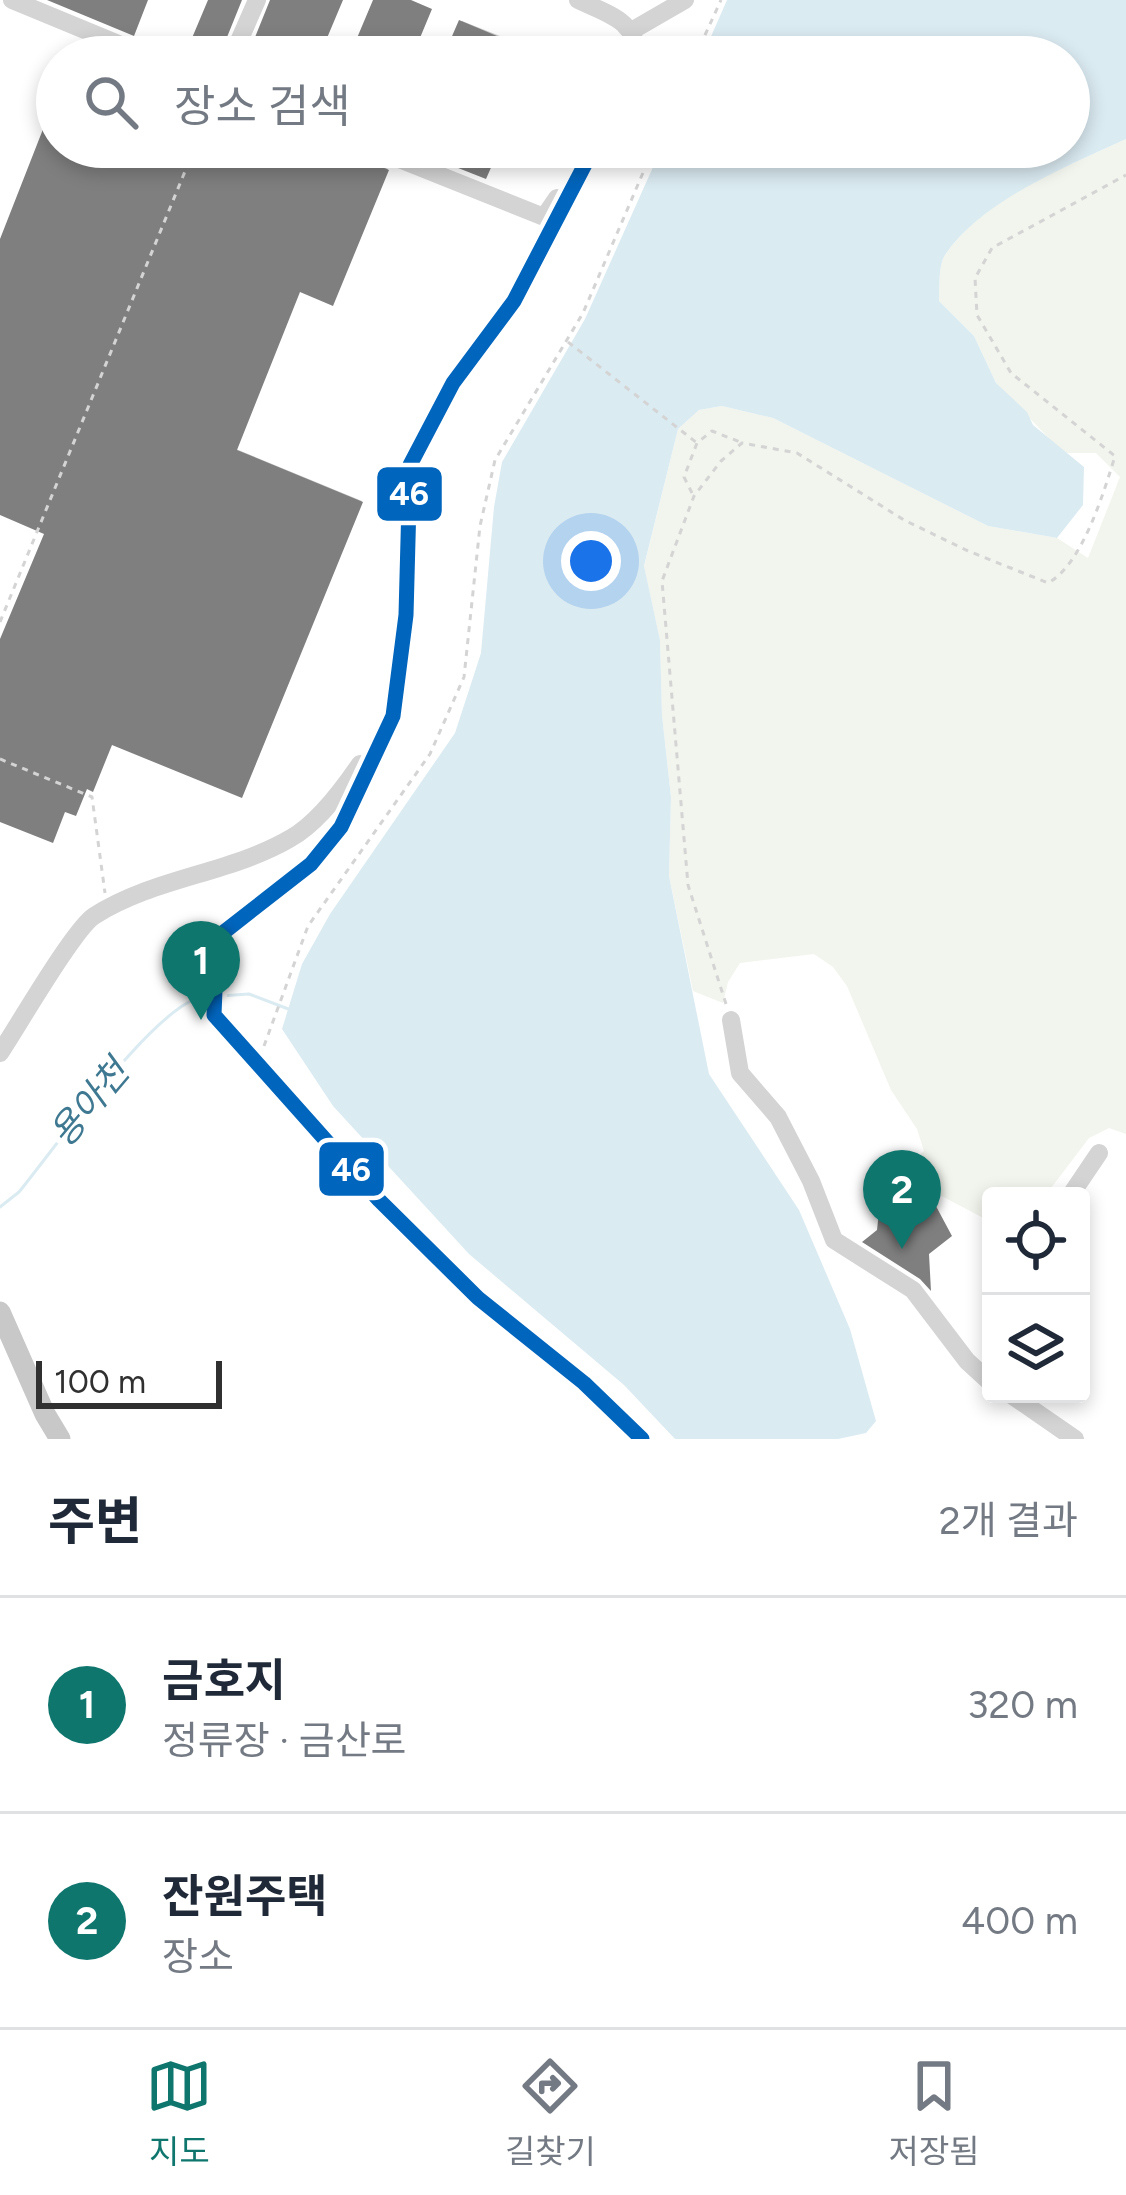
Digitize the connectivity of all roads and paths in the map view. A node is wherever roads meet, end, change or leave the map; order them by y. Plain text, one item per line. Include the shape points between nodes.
1 (12, 0) edge
2 (257, 0) edge
3 (578, 0) edge
4 (685, 0) edge
5 (721, 0) edge
6 (632, 30) junction
7 (99, 36) edge
8 (241, 36) edge
9 (633, 36) edge
10 (705, 36) edge
11 (186, 168) edge
12 (421, 168) edge
13 (576, 168) edge
14 (580, 168) edge
15 (645, 168) edge
16 (1126, 175) edge
17 (566, 341) junction
18 (697, 443) junction
19 (742, 443) junction
20 (694, 496) junction
21 (0, 622) edge
22 (392, 716) junction
23 (0, 759) edge
24 (108, 909) junction
25 (731, 1020) joint
26 (0, 1053) edge
27 (259, 1065) junction
28 (1099, 1153) dead end
29 (1076, 1187) edge
30 (0, 1312) edge
31 (982, 1374) edge
32 (1023, 1403) edge
33 (60, 1439) edge
34 (642, 1439) edge
35 (1075, 1439) edge

1 - 7 street
2 - 8 street
3 - 6 street
4 - 6 street
5 - 10 path
6 - 9 street
11 - 21 path
12 - 13 street via 544,218
14 - 22 street via 514,301 453,383 410,465 406,615
15 - 17 path
16 - 19 path via 992,248 975,278 977,315 1011,373 1115,456 1063,575 1048,583 966,550 797,453
17 - 18 path
17 - 27 path via 495,460 464,677 430,754 308,926
18 - 19 path via 712,431
18 - 20 path via 684,477
19 - 20 path
20 - 25 path via 662,581 688,885
22 - 24 street via 344,788 294,837
22 - 27 street via 341,827 311,864 224,932 214,1015
23 - 24 path via 92,797
24 - 26 street via 89,919
25 - 31 street via 740,1073 778,1117 834,1240 913,1291
27 - 34 street via 478,1298
28 - 29 street
30 - 33 main road
32 - 35 street

